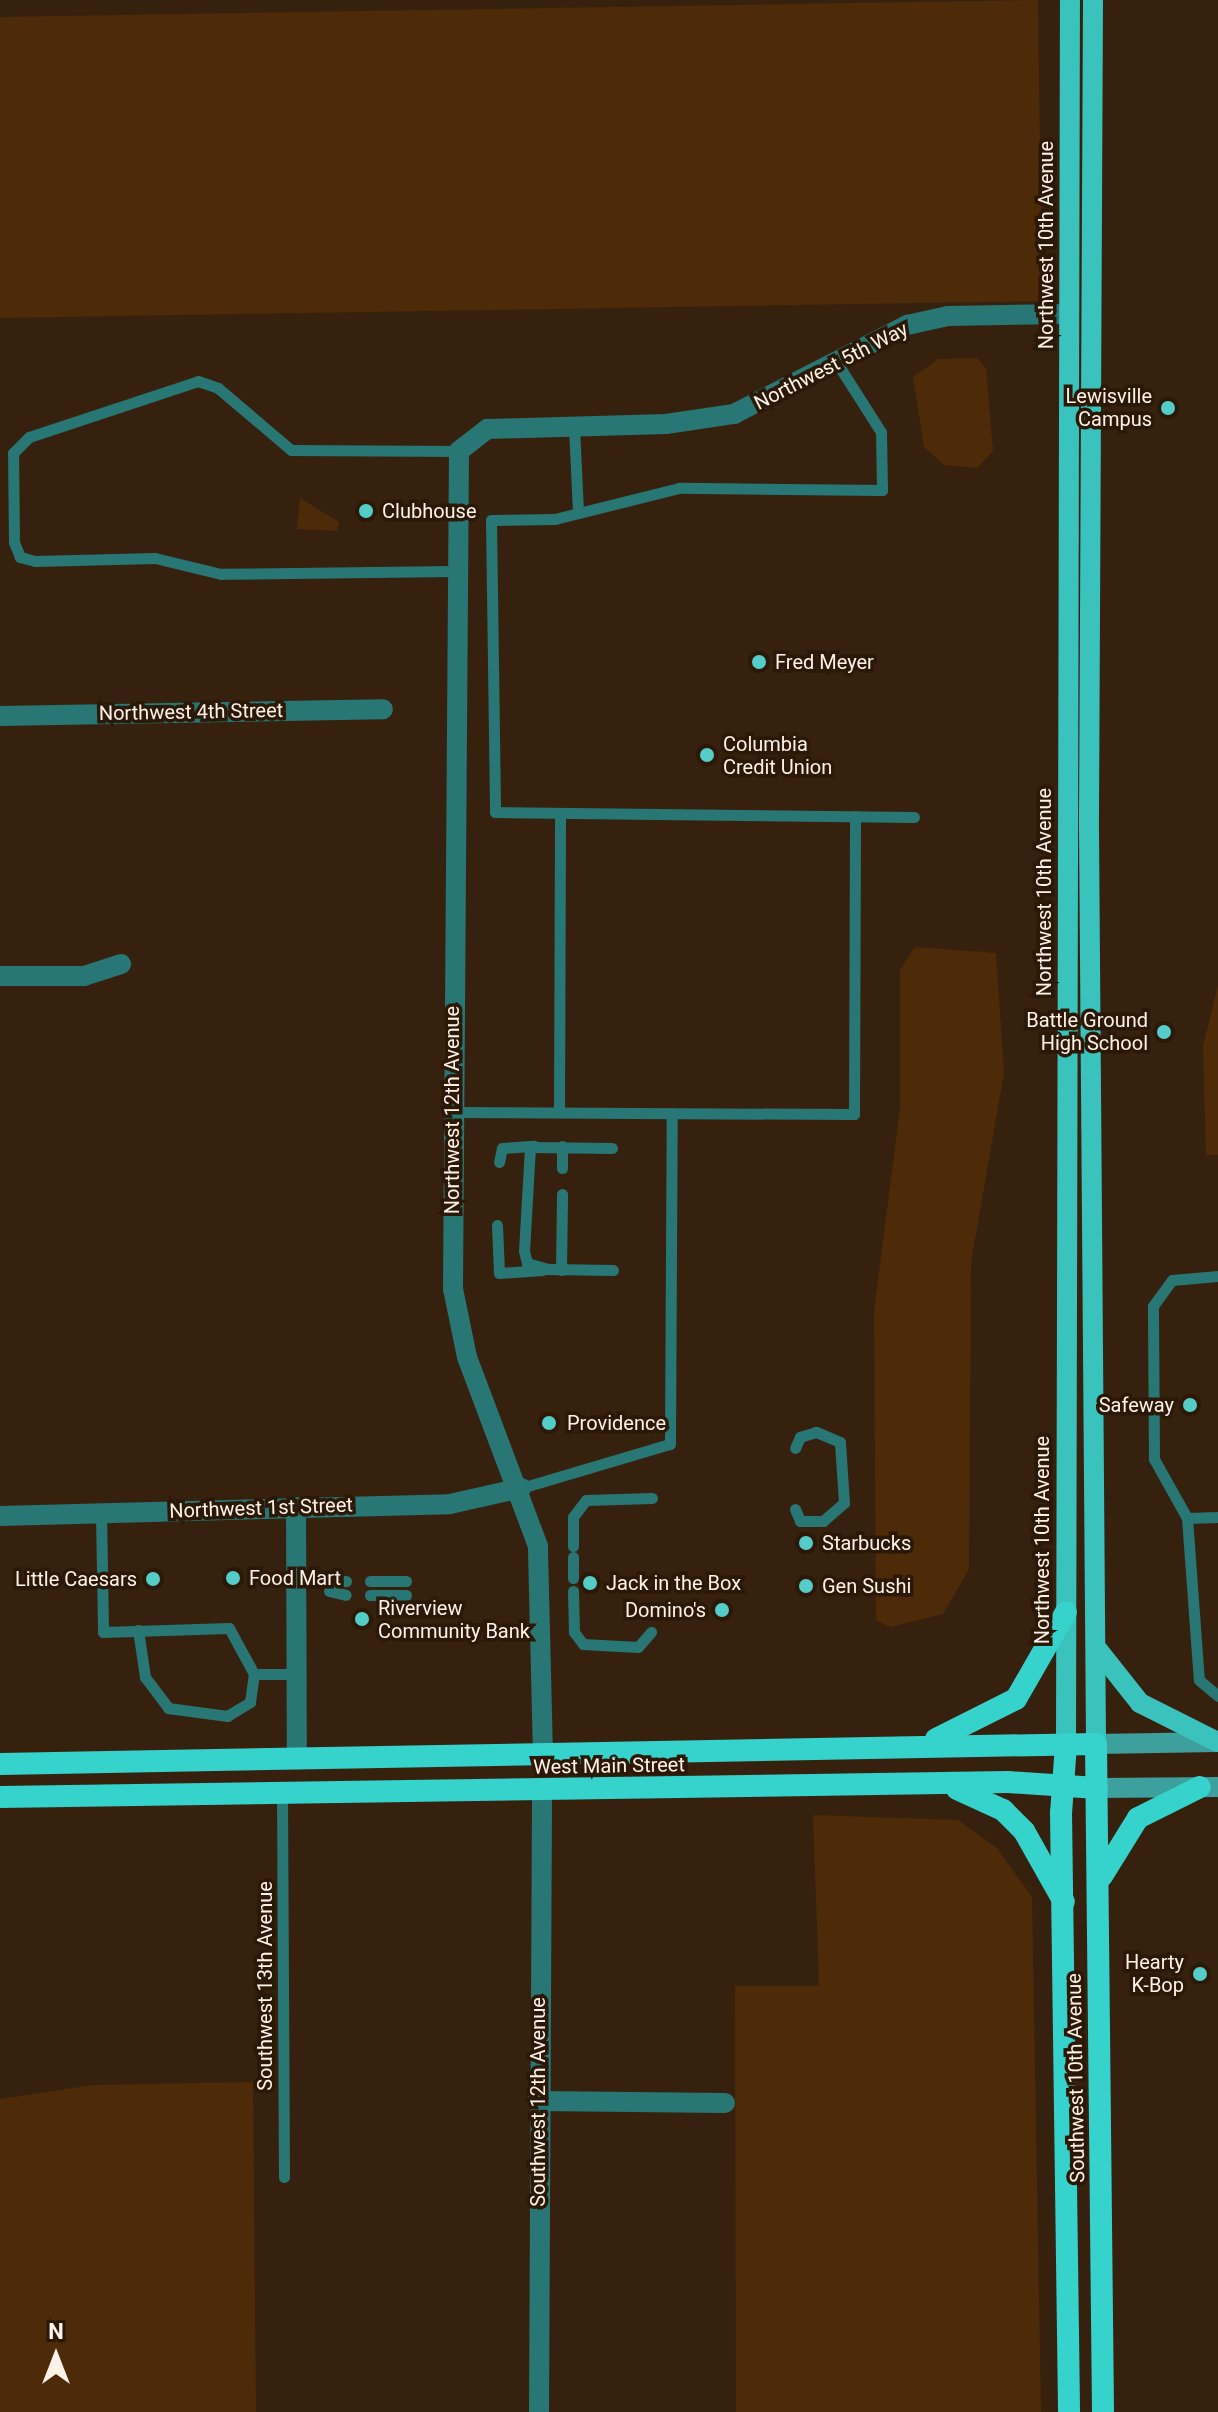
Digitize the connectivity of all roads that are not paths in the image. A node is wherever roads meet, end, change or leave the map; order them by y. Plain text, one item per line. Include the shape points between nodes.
1 (1070, 0) edge
2 (1093, 0) edge
3 (1068, 314) junction
4 (837, 363) junction
5 (574, 427) junction
6 (459, 451) junction
7 (578, 513) junction
8 (453, 571) junction
9 (383, 709) dead end
10 (0, 716) edge
11 (560, 814) junction
12 (855, 816) junction
13 (914, 817) dead end
14 (121, 964) dead end
15 (0, 976) edge
16 (451, 1112) junction
17 (559, 1112) junction
18 (672, 1113) junction
19 (536, 1146) junction
20 (562, 1146) junction
21 (612, 1148) dead end
22 (499, 1162) dead end
23 (562, 1168) dead end
24 (562, 1194) dead end
25 (497, 1225) dead end
26 (548, 1269) junction
27 (561, 1270) junction
28 (613, 1270) dead end
29 (1218, 1276) edge
30 (795, 1448) dead end
31 (521, 1488) junction
32 (652, 1498) dead end
33 (296, 1507) junction
34 (795, 1509) dead end
35 (101, 1513) junction
36 (0, 1516) edge
37 (1218, 1517) edge
38 (1187, 1518) junction
39 (573, 1578) dead end
40 (328, 1586) dead end
41 (346, 1588) dead end
42 (370, 1588) dead end
43 (406, 1588) dead end
44 (573, 1591) dead end
45 (1066, 1612) junction
46 (138, 1630) junction
47 (651, 1632) dead end
48 (1098, 1650) junction
49 (254, 1674) junction
50 (297, 1674) junction
51 (1218, 1696) edge
52 (1218, 1742) edge
53 (923, 1744) junction
54 (1066, 1744) junction
55 (1096, 1744) junction
56 (543, 1755) junction
57 (297, 1759) junction
58 (0, 1764) edge
59 (1063, 1785) junction
60 (949, 1786) junction
61 (1209, 1787) edge
62 (1097, 1788) junction
63 (542, 1792) junction
64 (282, 1794) junction
65 (0, 1797) edge
66 (1098, 1888) junction
67 (1064, 1902) junction
68 (537, 2101) junction
69 (725, 2103) dead end
70 (284, 2177) dead end
71 (539, 2412) edge
72 (1069, 2412) edge
73 (1103, 2412) edge

1 - 3 main road, Northwest 10th Avenue
2 - 48 main road via 1089,830
3 - 4 street, Northwest 5th Way via 948,316 907,325
3 - 45 main road, Northwest 10th Avenue
4 - 5 street, Northwest 5th Way via 734,414
4 - 7 lane via 881,432 882,490 679,488
5 - 6 street, Northwest 5th Way via 487,429
5 - 7 lane
6 - 8 street, Northwest 12th Avenue
6 - 8 lane via 291,450 218,388 198,381 29,437 13,453 14,542 20,557 155,558 221,574
7 - 11 lane via 491,520 495,812
8 - 16 street, Northwest 12th Avenue
9 - 10 street, Northwest 4th Street
11 - 12 lane
11 - 17 lane
12 - 13 lane
12 - 18 lane via 854,1114
14 - 15 street via 84,976
16 - 17 lane
16 - 31 street, Northwest 12th Avenue via 460,1325
17 - 18 lane
18 - 31 lane via 670,1444
19 - 20 lane
19 - 22 lane via 502,1148
19 - 26 lane via 527,1154 524,1251 527,1263
20 - 21 lane
20 - 23 lane
24 - 27 lane
25 - 26 lane via 499,1273
26 - 27 lane
27 - 28 lane
29 - 38 lane via 1172,1280 1153,1306 1154,1459
30 - 34 lane via 800,1437 816,1432 840,1442 844,1503 823,1521 800,1521
31 - 33 street, Northwest 1st Street via 450,1504
31 - 56 street, Northwest 12th Avenue via 541,1579
32 - 39 lane via 586,1500 573,1517
33 - 35 street, Northwest 1st Street
33 - 50 street
35 - 36 street, Northwest 1st Street
35 - 46 lane via 103,1632
37 - 38 lane
38 - 51 lane via 1199,1680
40 - 41 lane
42 - 43 lane
44 - 47 lane via 574,1632 583,1644 638,1647
45 - 53 highway via 1016,1699
45 - 54 main road, Northwest 10th Avenue
46 - 49 lane via 229,1628
46 - 49 lane via 145,1677 168,1708 227,1716 250,1702
48 - 52 main road via 1140,1703
48 - 55 main road
49 - 50 lane
50 - 57 street
52 - 55 main road, West Main Street
53 - 54 highway, West Main Street
53 - 56 highway, West Main Street
54 - 55 highway, West Main Street
54 - 59 highway, Northwest 10th Avenue
55 - 62 highway, Southwest 10th Avenue
56 - 57 highway, West Main Street
57 - 58 highway, West Main Street
59 - 60 highway, West Main Street
59 - 62 highway, West Main Street
59 - 67 highway, Southwest 10th Avenue
60 - 63 highway, West Main Street
60 - 67 highway via 1017,1824
61 - 62 main road, West Main Street
61 - 66 highway via 1138,1818 1119,1840
62 - 66 highway, Southwest 10th Avenue
63 - 64 highway, West Main Street
63 - 68 street, Southwest 12th Avenue
64 - 65 highway, West Main Street
64 - 70 lane, Southwest 13th Avenue
66 - 73 highway, Southwest 10th Avenue
67 - 72 highway, Southwest 10th Avenue
68 - 69 street
68 - 71 street, Southwest 12th Avenue

